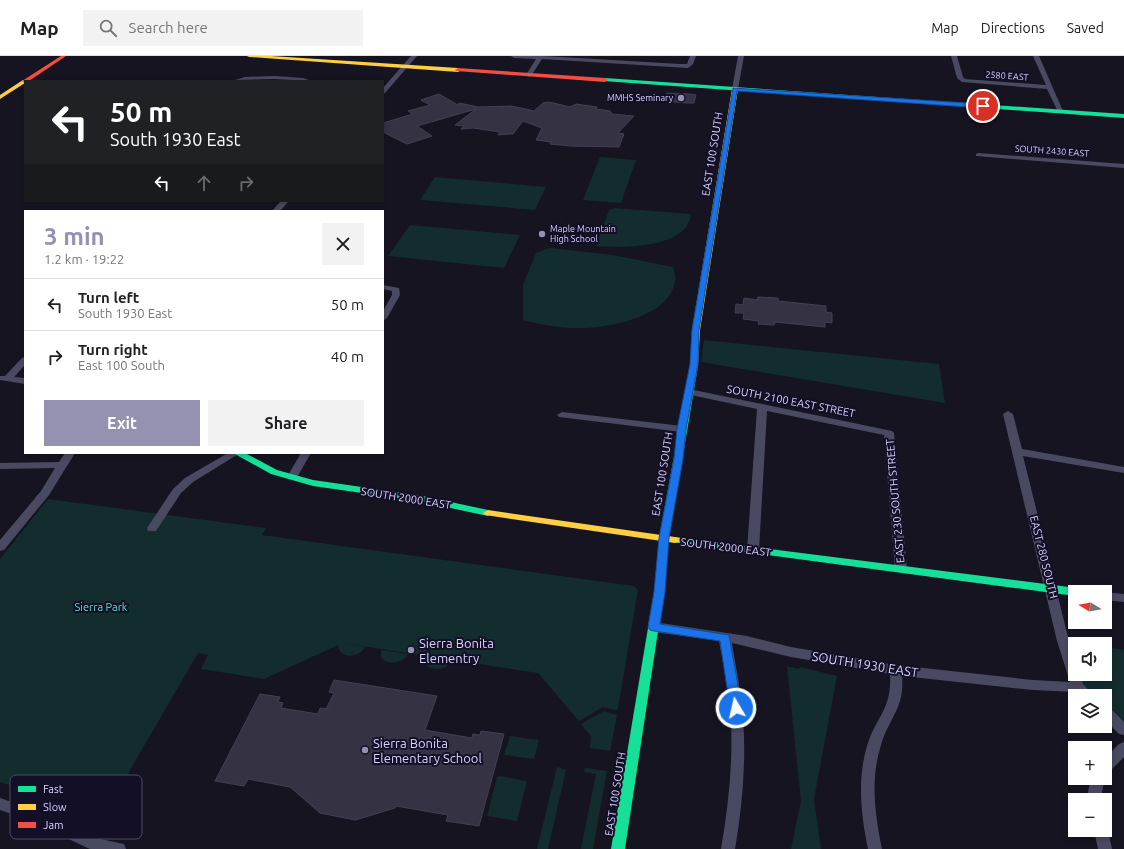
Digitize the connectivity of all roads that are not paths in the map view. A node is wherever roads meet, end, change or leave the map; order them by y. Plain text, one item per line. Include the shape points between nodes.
1 (64, 56) edge
2 (250, 56) edge
3 (414, 56) edge
4 (514, 56) edge
5 (617, 56) edge
6 (693, 56) edge
7 (741, 56) edge
8 (954, 56) edge
9 (1036, 56) edge
10 (540, 57) edge
11 (614, 62) junction
12 (404, 66) junction
13 (529, 75) junction
14 (27, 80) edge
15 (238, 80) dead end
16 (298, 80) edge
17 (24, 82) edge
18 (1049, 87) junction
19 (735, 89) junction
20 (384, 91) edge
21 (0, 97) edge
22 (1060, 111) junction
23 (1124, 116) edge
24 (978, 155) dead end
25 (1124, 166) edge
26 (284, 202) edge
27 (277, 210) edge
28 (384, 286) edge
29 (384, 316) edge
30 (24, 361) edge
31 (3, 378) edge
32 (24, 381) edge
33 (689, 392) junction
34 (762, 408) junction
35 (1008, 414) dead end
36 (562, 415) dead end
37 (682, 429) junction
38 (889, 433) joint
39 (1018, 452) junction
40 (69, 454) edge
41 (235, 454) edge
42 (239, 454) edge
43 (305, 454) edge
44 (0, 466) edge
45 (63, 466) junction
46 (1124, 470) edge
47 (292, 477) junction
48 (152, 528) dead end
49 (664, 538) junction
50 (0, 547) edge
51 (753, 550) junction
52 (901, 569) junction
53 (1052, 589) junction
54 (1068, 591) edge
55 (1112, 597) edge
56 (1124, 598) edge
57 (654, 627) junction
58 (725, 638) junction
59 (896, 670) junction
60 (1078, 687) joint
61 (1112, 719) edge
62 (1124, 730) edge
63 (1124, 748) edge
64 (1112, 759) edge
65 (0, 804) edge
66 (10, 807) edge
67 (1102, 837) edge
68 (83, 839) edge
69 (119, 849) edge
70 (618, 849) edge
71 (728, 849) edge
72 (875, 849) edge
73 (1105, 849) edge

1 - 14 street
2 - 12 street
3 - 12 street
4 - 10 street
5 - 11 street
6 - 11 street via 688,66
7 - 19 street, EAST 100 SOUTH
8 - 18 street, 2580 EAST via 959,77 964,81
9 - 18 street
10 - 11 street
10 - 13 street
12 - 13 street
12 - 20 street
13 - 19 street
15 - 16 street
17 - 21 street
18 - 22 street
19 - 22 street
19 - 33 street, EAST 100 SOUTH via 696,330
22 - 23 street
24 - 25 street, SOUTH 2430 EAST
26 - 27 street
28 - 29 street via 396,290 396,295
30 - 31 street
31 - 32 street
33 - 34 street, SOUTH 2100 EAST STREET
33 - 37 street, EAST 100 SOUTH
34 - 38 street, SOUTH 2100 EAST STREET
34 - 51 street
35 - 39 street, EAST 280 SOUTH
36 - 37 street
37 - 49 street, EAST 100 SOUTH
38 - 52 street, EAST 230 SOUTH STREET
39 - 46 street
39 - 53 street, EAST 280 SOUTH
40 - 45 street
41 - 48 street via 189,480
42 - 47 street, SOUTH 2000 EAST via 274,472
43 - 47 street
44 - 45 street
45 - 50 street via 45,493
47 - 49 street, SOUTH 2000 EAST via 418,498 501,516
49 - 51 street, SOUTH 2000 EAST
49 - 57 street, EAST 100 SOUTH
51 - 52 street, SOUTH 2000 EAST
52 - 53 street, SOUTH 2000 EAST
53 - 54 street, SOUTH 2000 EAST
53 - 60 street, EAST 280 SOUTH via 1063,641
55 - 56 street
57 - 58 street, SOUTH 1930 EAST
57 - 70 street, EAST 100 SOUTH
58 - 59 street, SOUTH 1930 EAST
58 - 71 street via 736,708 739,772
59 - 60 street, SOUTH 1930 EAST via 1033,685
59 - 72 street via 897,689 894,704 874,745 868,783 870,827
61 - 62 street
63 - 64 street
65 - 66 street
67 - 73 street
68 - 69 street

